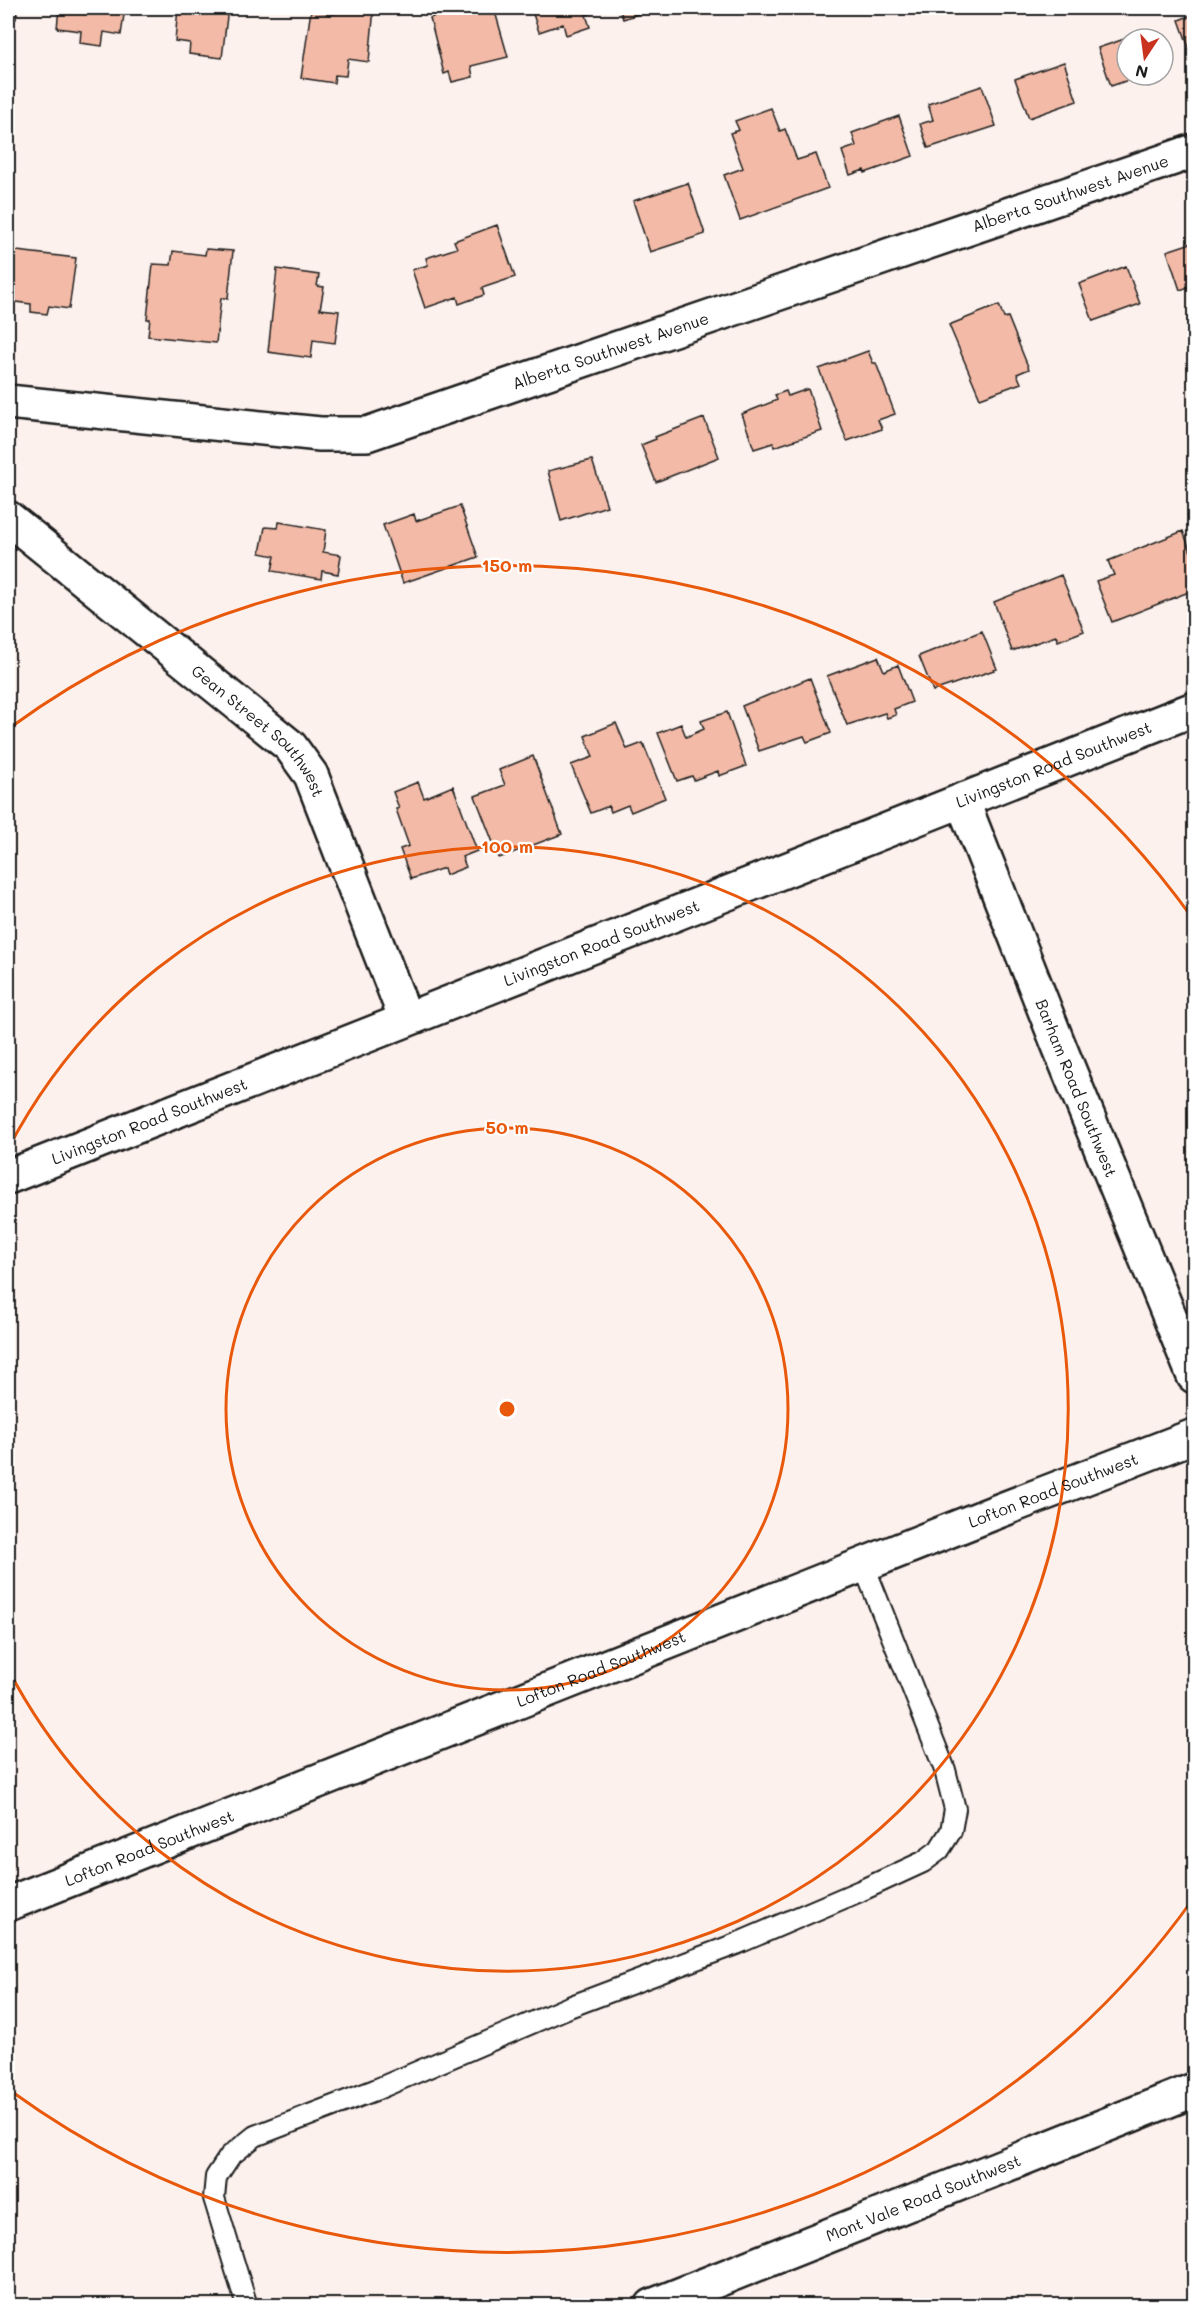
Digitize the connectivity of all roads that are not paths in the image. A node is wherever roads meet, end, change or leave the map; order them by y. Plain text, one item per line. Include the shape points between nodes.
1 (1194, 151) edge
2 (8, 402) edge
3 (8, 518) edge
4 (1194, 709) edge
5 (962, 800) junction
6 (406, 1019) junction
7 (8, 1177) edge
8 (1194, 1377) edge
9 (1194, 1436) edge
10 (864, 1566) junction
11 (8, 1904) edge
12 (1194, 2090) edge
13 (247, 2306) edge
14 (652, 2306) edge

1 - 2 street, Alberta Southwest Avenue via 367,434 320,434
3 - 6 street, Gean Street Southwest via 290,746 311,775
4 - 5 street, Livingston Road Southwest
5 - 6 street, Livingston Road Southwest
5 - 8 street, Barham Road Southwest
6 - 7 street, Livingston Road Southwest
9 - 10 street, Lofton Road Southwest
10 - 11 street, Lofton Road Southwest
10 - 13 lane via 945,1770 955,1809 951,1831 939,1850 923,1862 736,1944 570,2007 255,2136 230,2156 216,2177 213,2198
12 - 14 street, Mont Vale Road Southwest

